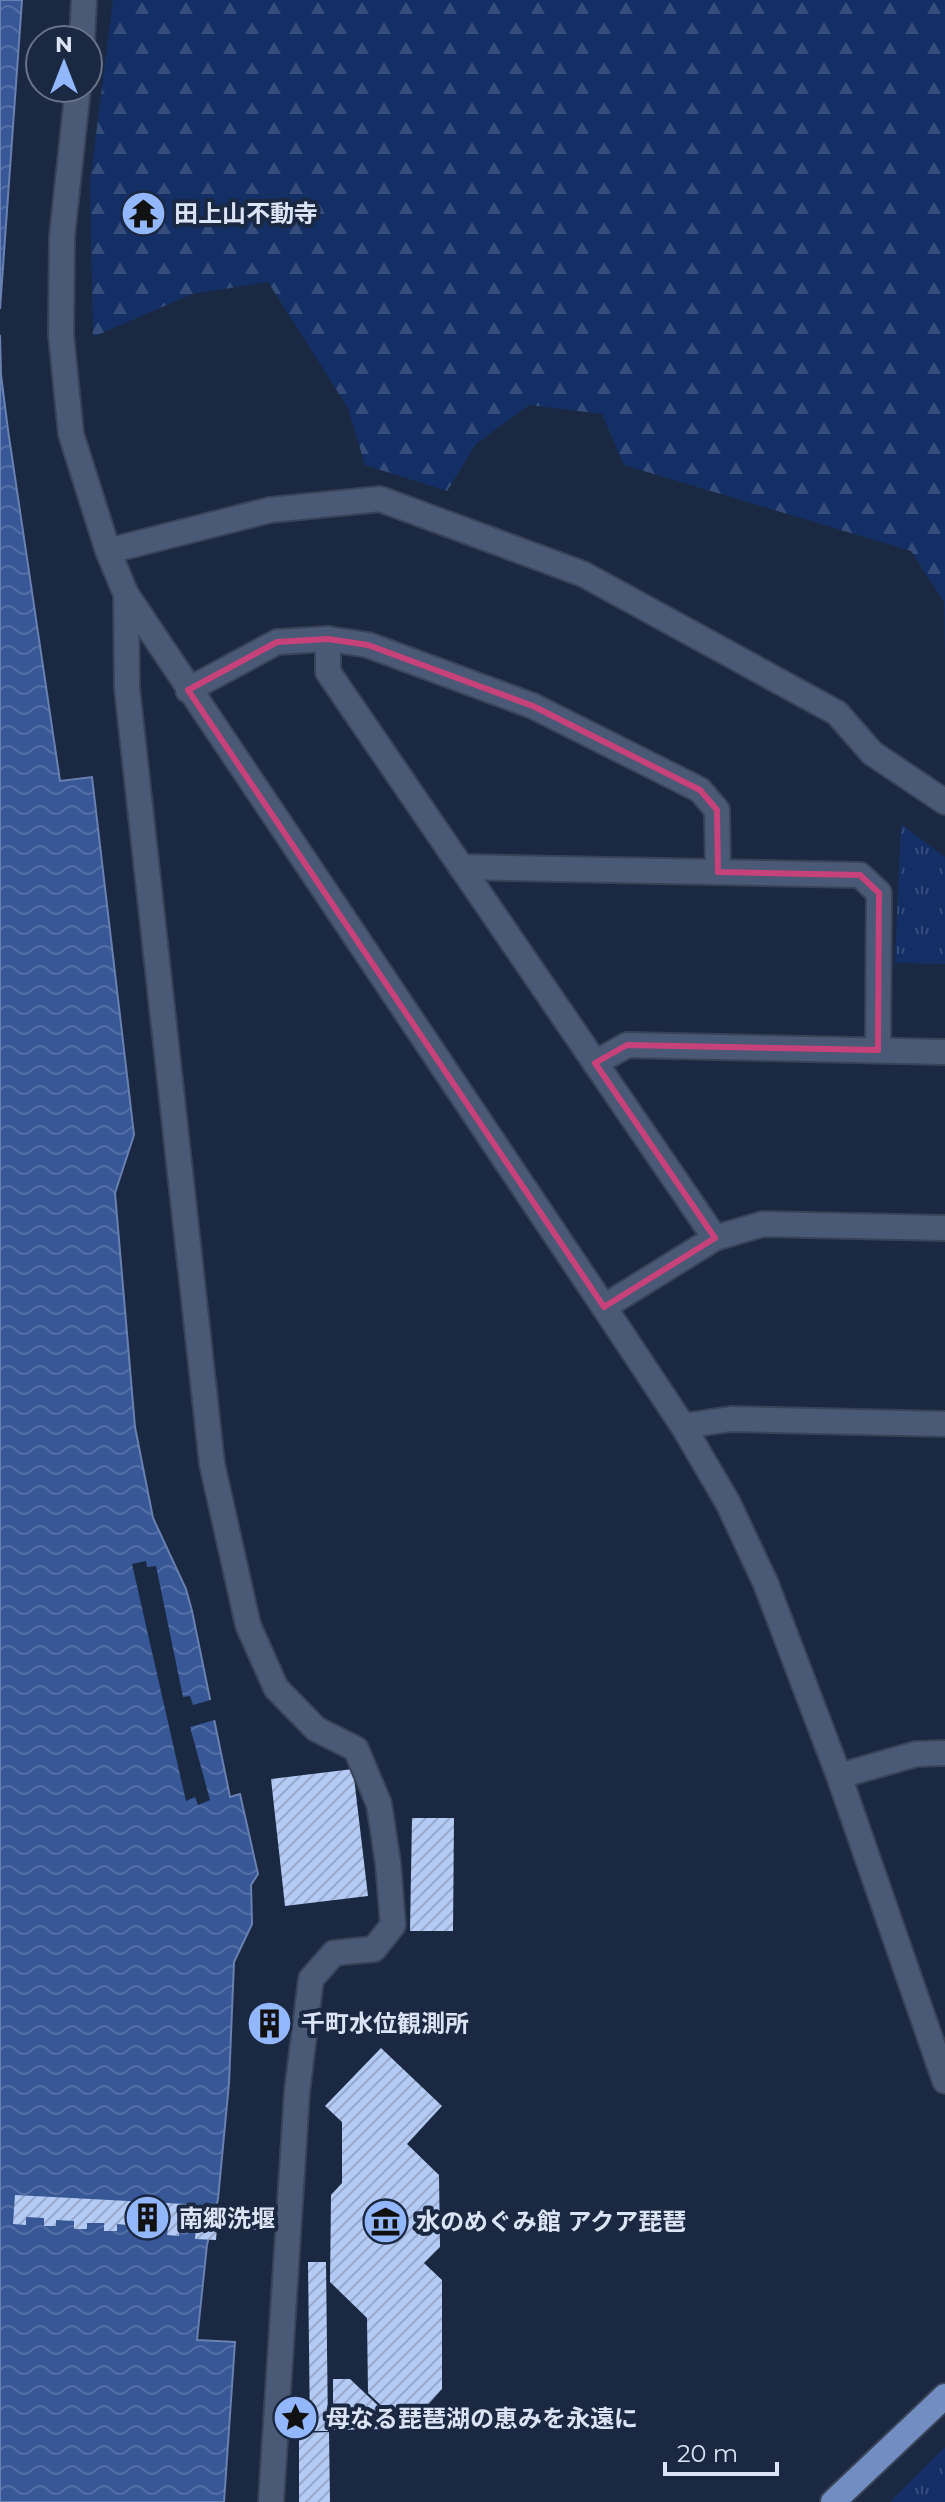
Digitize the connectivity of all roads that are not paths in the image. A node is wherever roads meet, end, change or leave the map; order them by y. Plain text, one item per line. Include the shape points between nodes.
1 (84, 0) edge
2 (83, 24) edge
3 (76, 104) edge
4 (108, 551) junction
5 (126, 594) junction
6 (328, 639) junction
7 (188, 690) junction
8 (945, 802) edge
9 (461, 867) junction
10 (718, 872) junction
11 (878, 1050) junction
12 (945, 1052) edge
13 (595, 1063) junction
14 (945, 1228) edge
15 (715, 1238) junction
16 (604, 1307) junction
17 (945, 1424) edge
18 (683, 1426) junction
19 (945, 1753) edge
20 (839, 1776) junction
21 (936, 2024) edge
22 (945, 2081) edge
23 (945, 2396) edge
24 (271, 2502) edge
25 (833, 2502) edge

1 - 2 street
3 - 4 street via 62,236 61,335 71,434
4 - 5 street
4 - 8 street via 270,510 380,499 583,574 837,713 872,753
5 - 7 street
5 - 24 street via 127,688 212,1464 248,1625 276,1688 316,1729 356,1749 379,1804 393,1925 374,1949 334,1953 311,1979 297,2092
6 - 7 street via 277,642
6 - 9 street via 328,672
6 - 10 street via 368,645 533,706 700,790 717,810
7 - 16 street
9 - 10 street
9 - 13 street
10 - 11 street via 860,875 879,893
11 - 12 street
11 - 13 street via 627,1045
13 - 15 street
14 - 15 street via 763,1224
15 - 16 street
16 - 18 street
17 - 18 street via 731,1419
18 - 20 street via 728,1503 766,1584
19 - 20 street via 916,1754
20 - 21 street
21 - 22 street
23 - 25 main road

